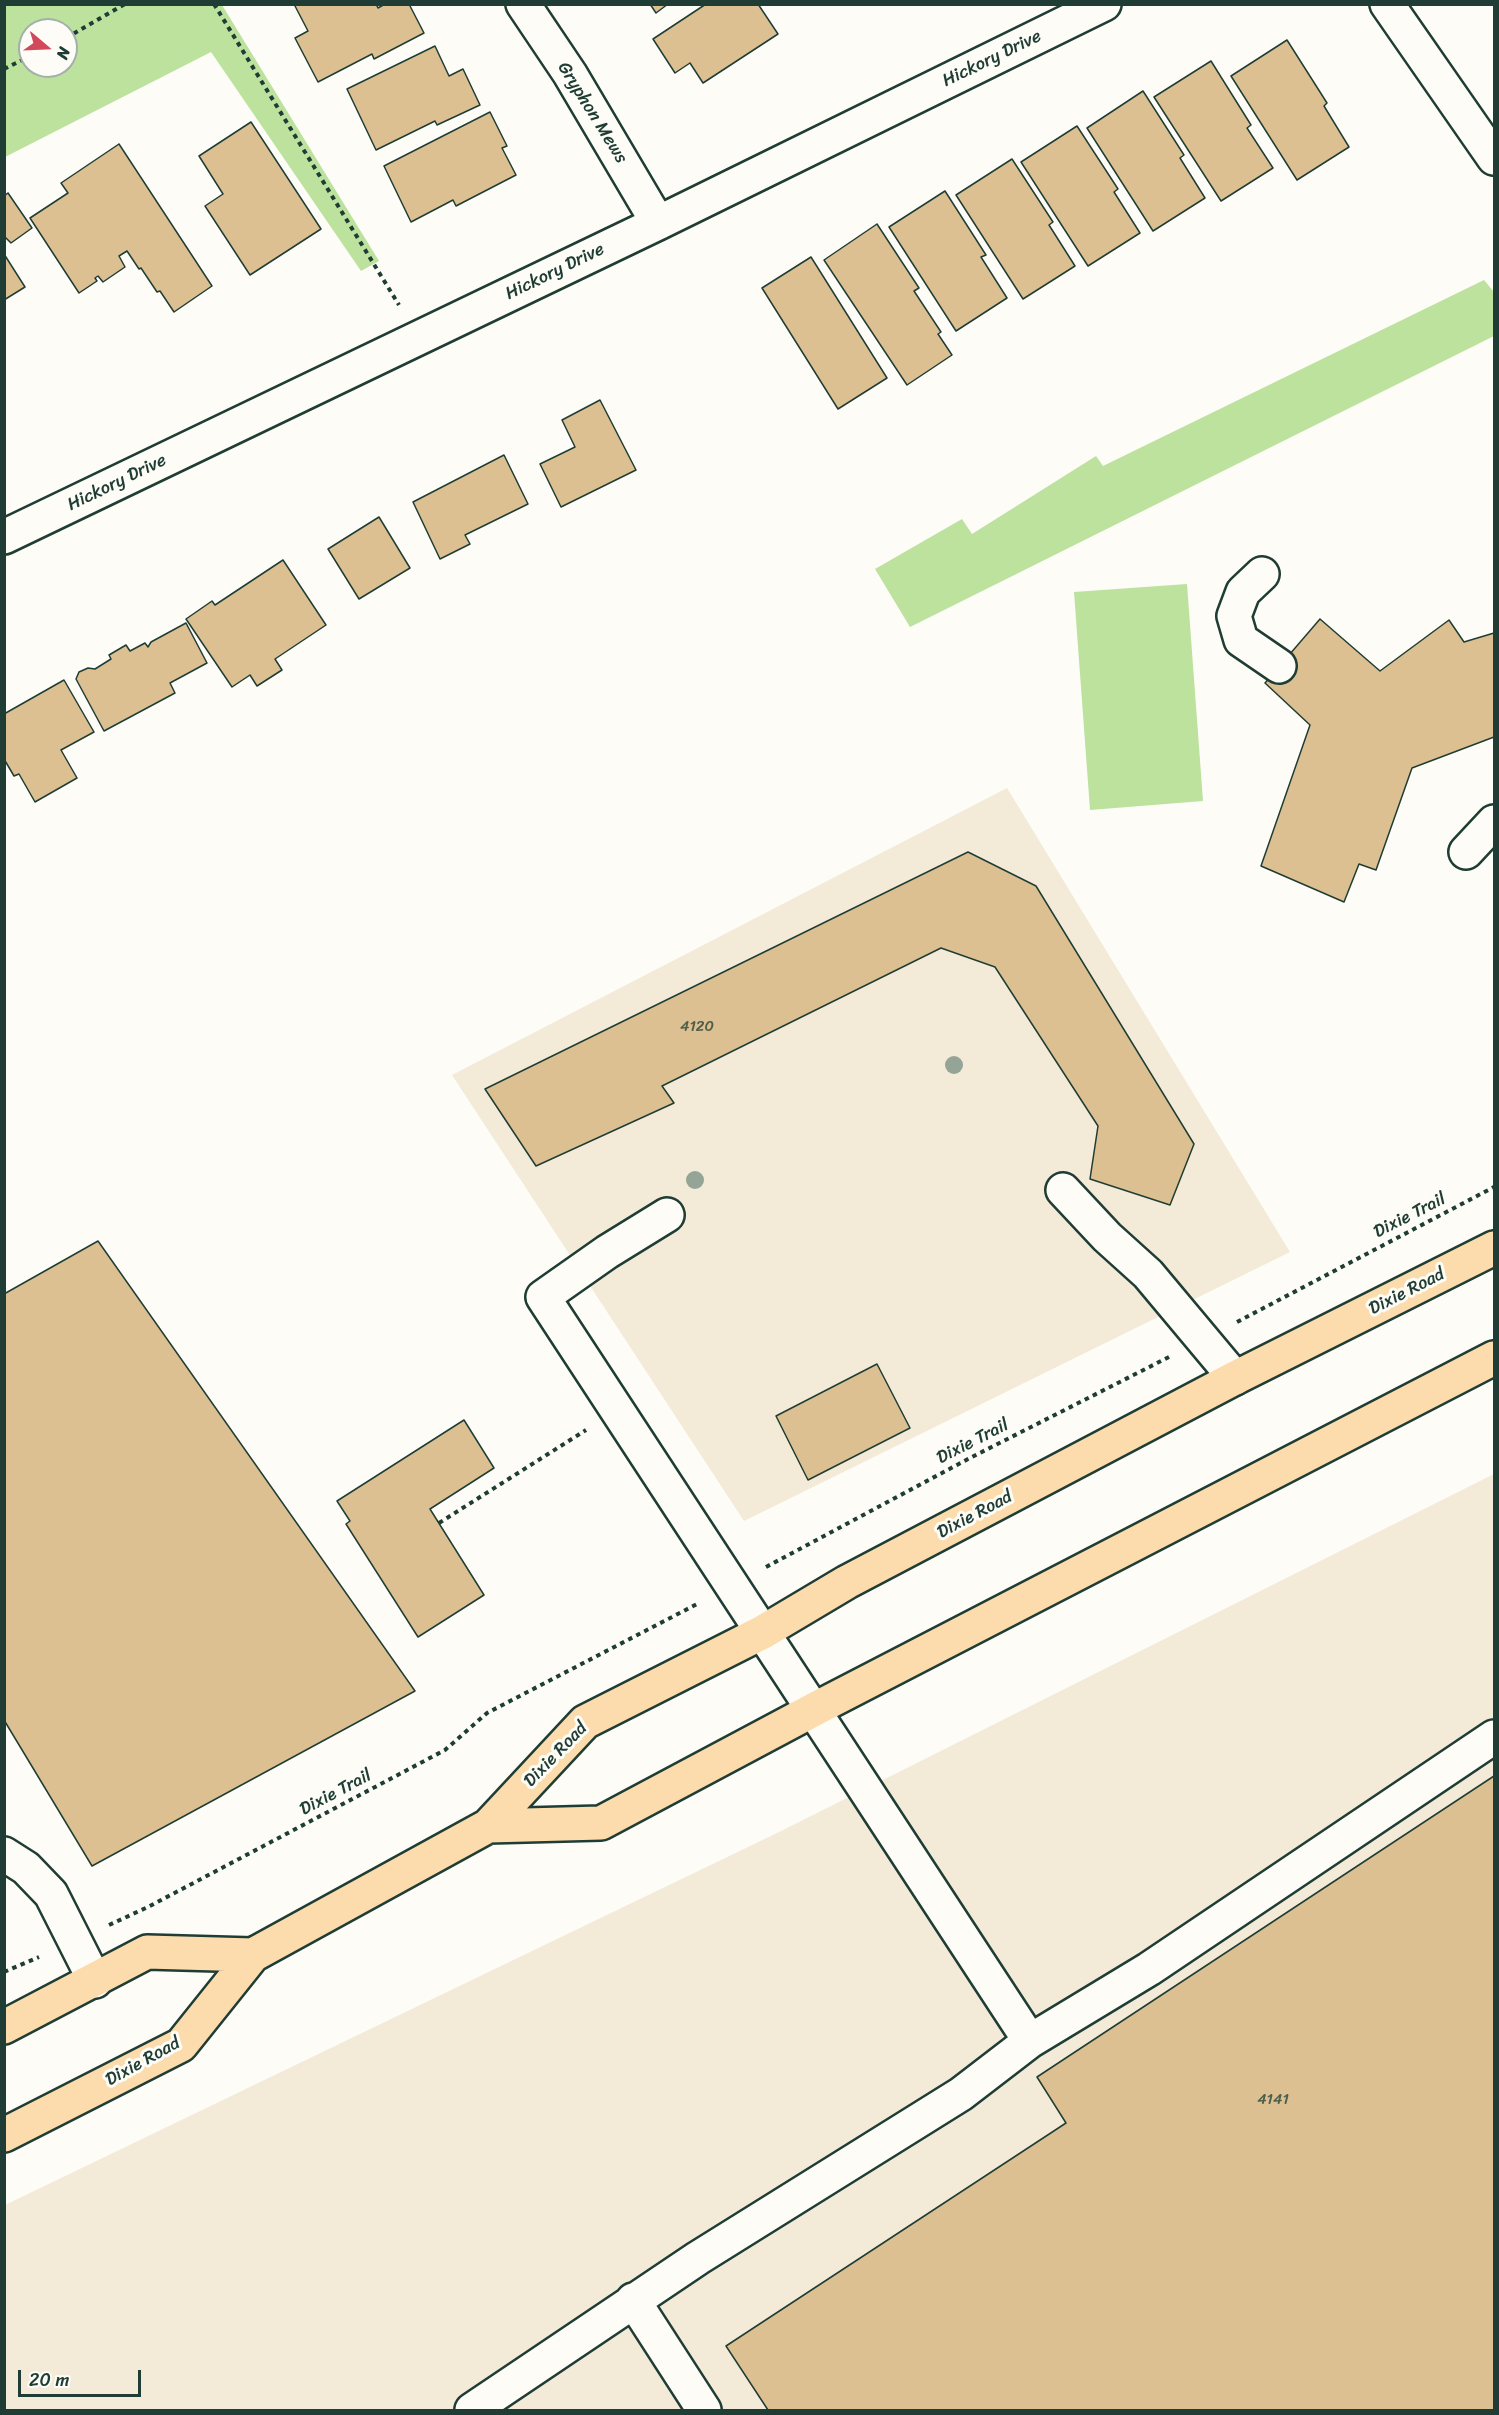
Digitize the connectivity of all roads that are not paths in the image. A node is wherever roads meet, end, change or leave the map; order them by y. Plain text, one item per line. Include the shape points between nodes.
1 (522, 4) edge
2 (1104, 4) edge
3 (1386, 4) edge
4 (1494, 158) edge
5 (658, 224) junction
6 (4, 537) edge
7 (1262, 574) dead end
8 (1279, 666) dead end
9 (1494, 822) edge
10 (1466, 852) dead end
11 (1063, 1190) dead end
12 (666, 1215) dead end
13 (1494, 1248) edge
14 (1494, 1358) edge
15 (1235, 1378) junction
16 (763, 1632) junction
17 (815, 1709) junction
18 (1494, 1737) edge
19 (488, 1826) junction
20 (4, 1854) edge
21 (253, 1955) junction
22 (95, 1981) junction
23 (4, 2027) edge
24 (1030, 2041) junction
25 (4, 2134) edge
26 (633, 2300) junction
27 (472, 2410) edge
28 (704, 2410) edge

1 - 5 street, Gryphon Mews via 570,74
2 - 5 street, Hickory Drive
3 - 4 street
5 - 6 street, Hickory Drive
7 - 8 street via 1243,592 1234,616 1241,640
9 - 10 street
11 - 15 street via 1148,1274
12 - 16 street via 543,1297
13 - 15 main road, Dixie Road
14 - 17 main road, Dixie Road
15 - 16 main road, Dixie Road via 847,1582
16 - 17 street
16 - 19 main road, Dixie Road via 585,1722
17 - 19 main road, Dixie Road via 601,1823
17 - 24 street
18 - 24 street via 1149,1969
19 - 21 main road, Dixie Road
20 - 22 street via 26,1868 51,1894
21 - 22 main road via 147,1952
21 - 25 main road, Dixie Road via 180,2045
22 - 23 main road
24 - 26 street via 961,2094
26 - 27 street
26 - 28 street

